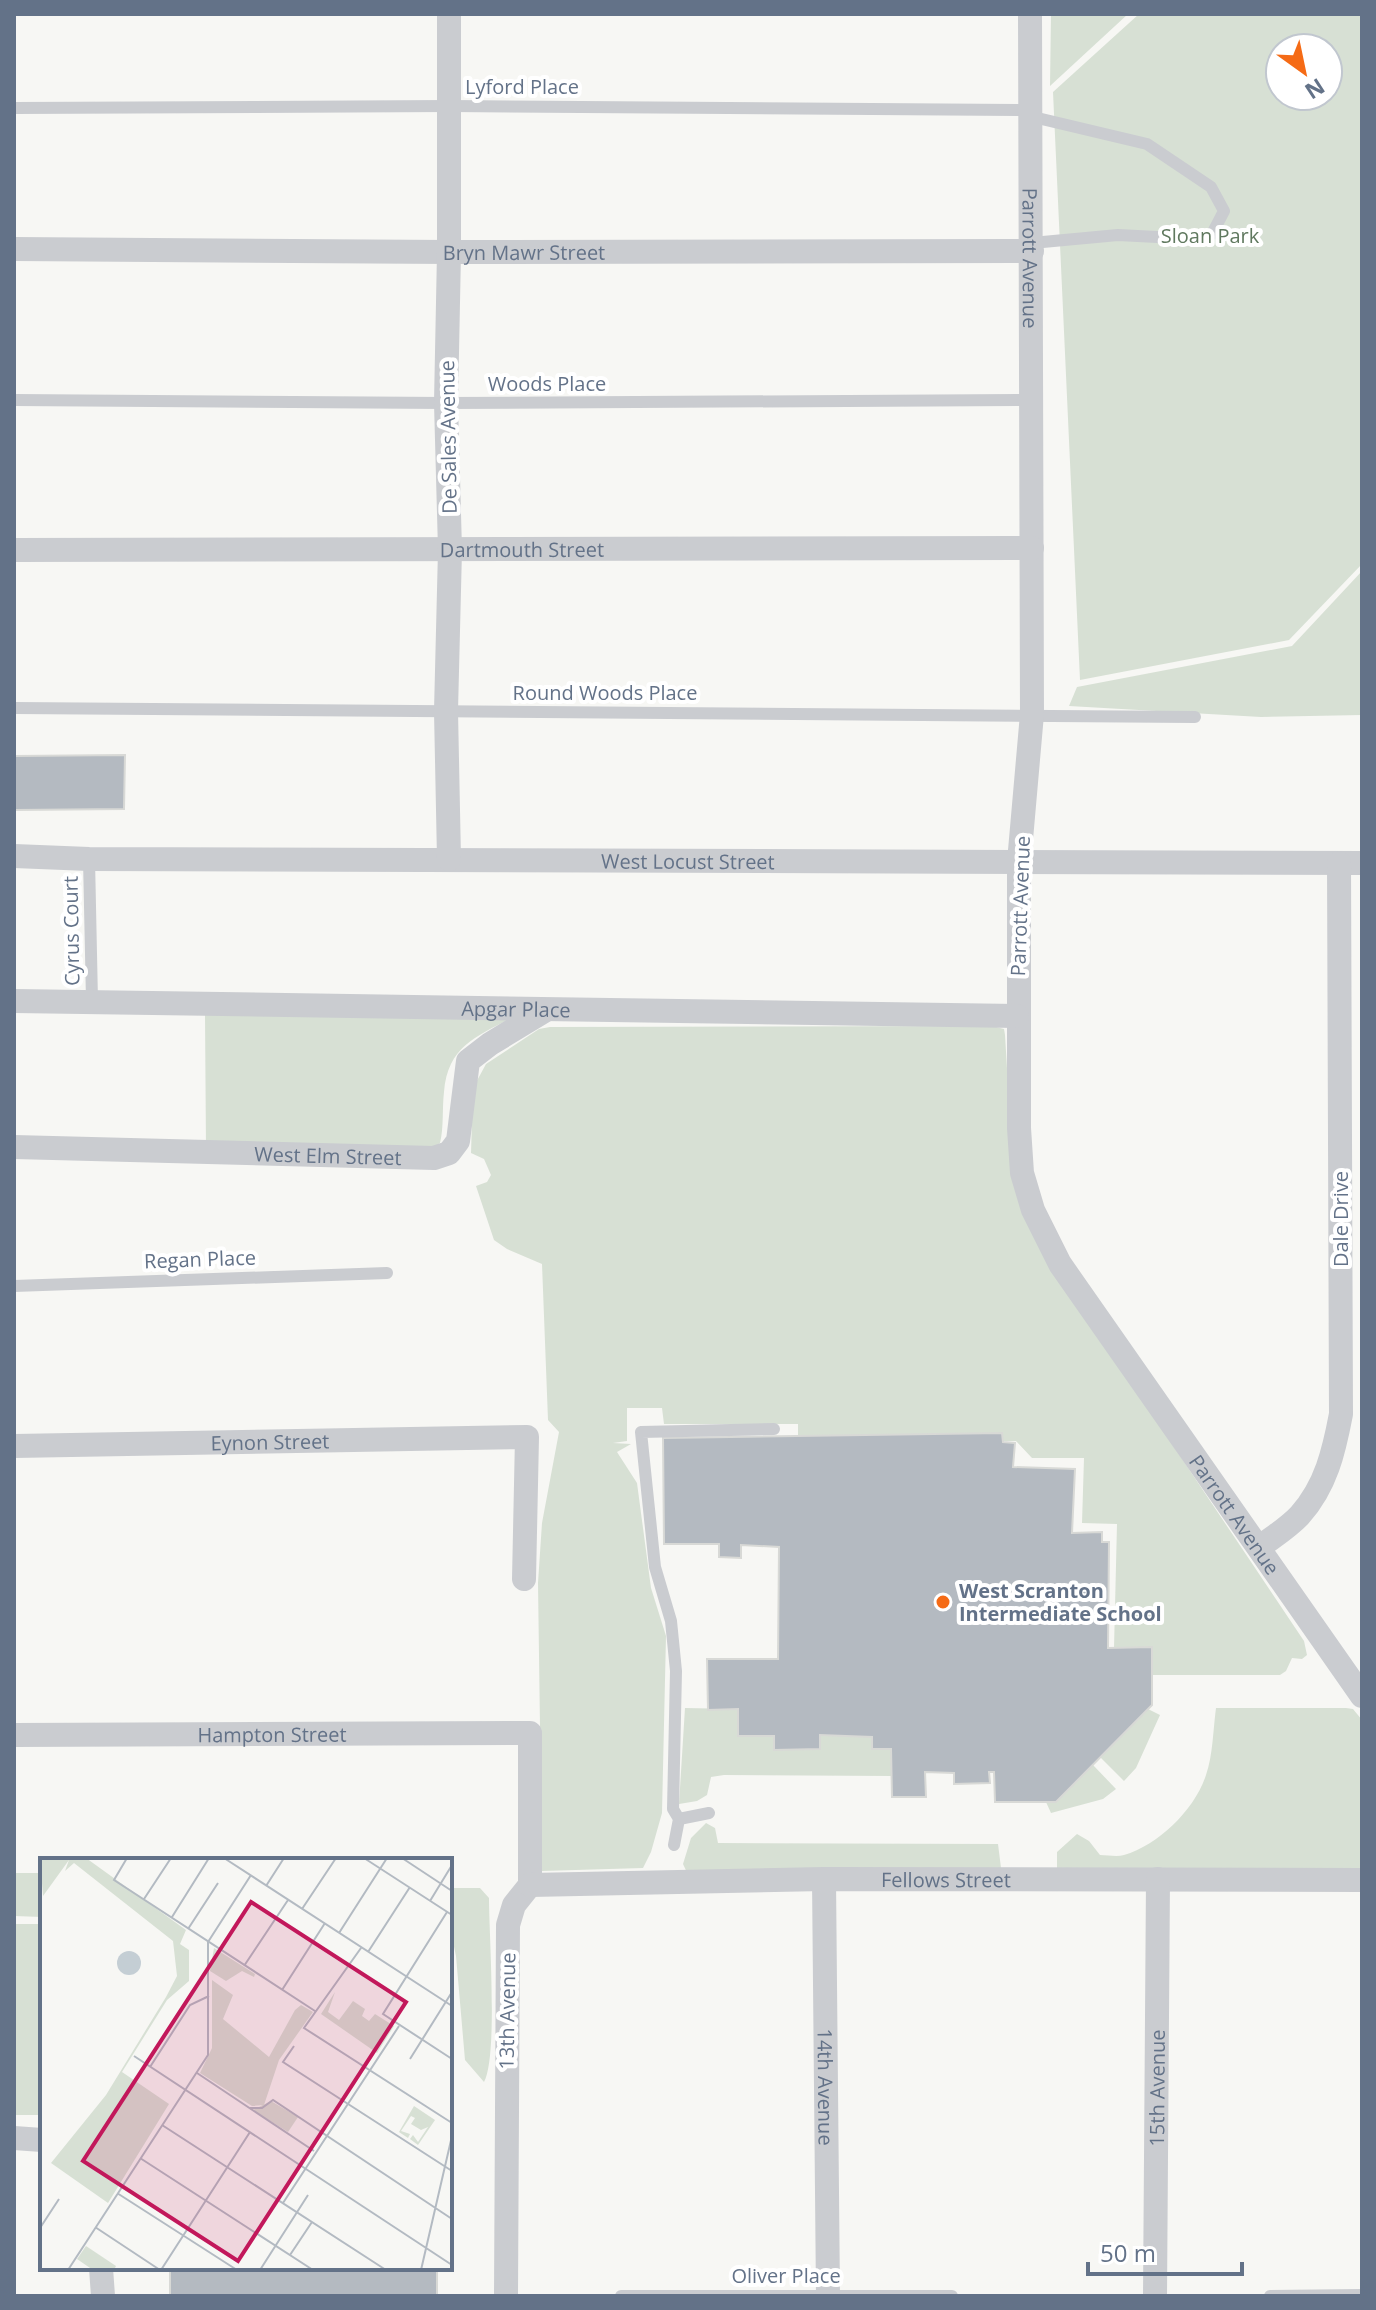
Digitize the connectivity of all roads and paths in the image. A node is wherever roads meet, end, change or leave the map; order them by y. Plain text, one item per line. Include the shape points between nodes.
1 (449, 14) edge
2 (1030, 14) edge
3 (450, 106) junction
4 (14, 108) edge
5 (1029, 113) junction
6 (1032, 247) junction
7 (14, 249) edge
8 (449, 252) junction
9 (14, 400) edge
10 (1033, 400) junction
11 (446, 403) junction
12 (1032, 548) junction
13 (14, 550) edge
14 (450, 550) junction
15 (14, 708) edge
16 (446, 711) junction
17 (1032, 714) junction
18 (1195, 717) dead end
19 (14, 856) edge
20 (89, 859) junction
21 (449, 859) junction
22 (1019, 862) junction
23 (1351, 863) edge
24 (14, 1001) edge
25 (92, 1001) junction
26 (548, 1009) junction
27 (1017, 1016) junction
28 (14, 1147) edge
29 (387, 1273) dead end
30 (14, 1286) edge
31 (774, 1429) dead end
32 (14, 1446) edge
33 (1260, 1547) junction
34 (524, 1579) dead end
35 (1362, 1696) edge
36 (14, 1735) edge
37 (709, 1813) dead end
38 (679, 1819) junction
39 (674, 1845) dead end
40 (824, 1879) junction
41 (1158, 1879) junction
42 (1362, 1880) edge
43 (530, 1885) junction
44 (14, 2138) edge
45 (40, 2140) edge
46 (101, 2270) edge
47 (1362, 2295) edge
48 (103, 2296) edge
49 (506, 2296) edge
50 (621, 2296) edge
51 (828, 2296) edge
52 (952, 2296) edge
53 (1155, 2296) edge
54 (1270, 2296) edge

1 - 3 street, De Sales Avenue
2 - 5 street, Parrott Avenue
3 - 4 lane, Lyford Place
3 - 5 lane, Lyford Place
3 - 8 street, De Sales Avenue
5 - 6 street, Parrott Avenue
5 - 6 lane, Lyford Place via 1147,144 1211,187 1224,211 1212,234 1196,239 1118,235
6 - 8 street, Bryn Mawr Street
6 - 10 street, Parrott Avenue
7 - 8 street, Bryn Mawr Street
8 - 11 street, De Sales Avenue
9 - 11 lane, Woods Place
10 - 11 lane, Woods Place
10 - 12 street, Parrott Avenue
11 - 14 street, De Sales Avenue
12 - 14 street, Dartmouth Street
12 - 17 street, Parrott Avenue
13 - 14 street, Dartmouth Street
14 - 16 street, De Sales Avenue
15 - 16 lane, Round Woods Place
16 - 17 lane, Round Woods Place
16 - 21 street, De Sales Avenue
17 - 18 lane, Round Woods Place
17 - 22 street, Parrott Avenue
19 - 20 street, West Locust Street
20 - 21 street, West Locust Street
20 - 25 lane, Cyrus Court
21 - 22 street, West Locust Street
22 - 23 street, West Locust Street
22 - 27 street, Parrott Avenue
23 - 33 street, Dale Drive via 1341,1414 1332,1461 1317,1492 1300,1515
24 - 25 street, Apgar Place
25 - 26 street, Apgar Place
26 - 27 street, Apgar Place
26 - 28 street, West Elm Street via 468,1061 458,1141 449,1153 434,1158
27 - 33 street, Parrott Avenue via 1022,1173 1033,1210 1060,1264
29 - 30 lane, Regan Place
31 - 38 lane via 641,1432 655,1567 671,1621 676,1671 673,1809
32 - 34 street, Eynon Street via 527,1437
33 - 35 street, Parrott Avenue
36 - 43 street, Hampton Street via 530,1733
37 - 38 lane
38 - 39 lane
40 - 41 street, Fellows Street
40 - 43 street, Fellows Street
40 - 51 street, 14th Avenue
41 - 42 street, Fellows Street
41 - 53 street, 15th Avenue
43 - 49 street, 13th Avenue via 514,1905 508,1925
44 - 45 street
46 - 48 street
47 - 54 lane
50 - 51 lane, Oliver Place
51 - 52 lane, Oliver Place

